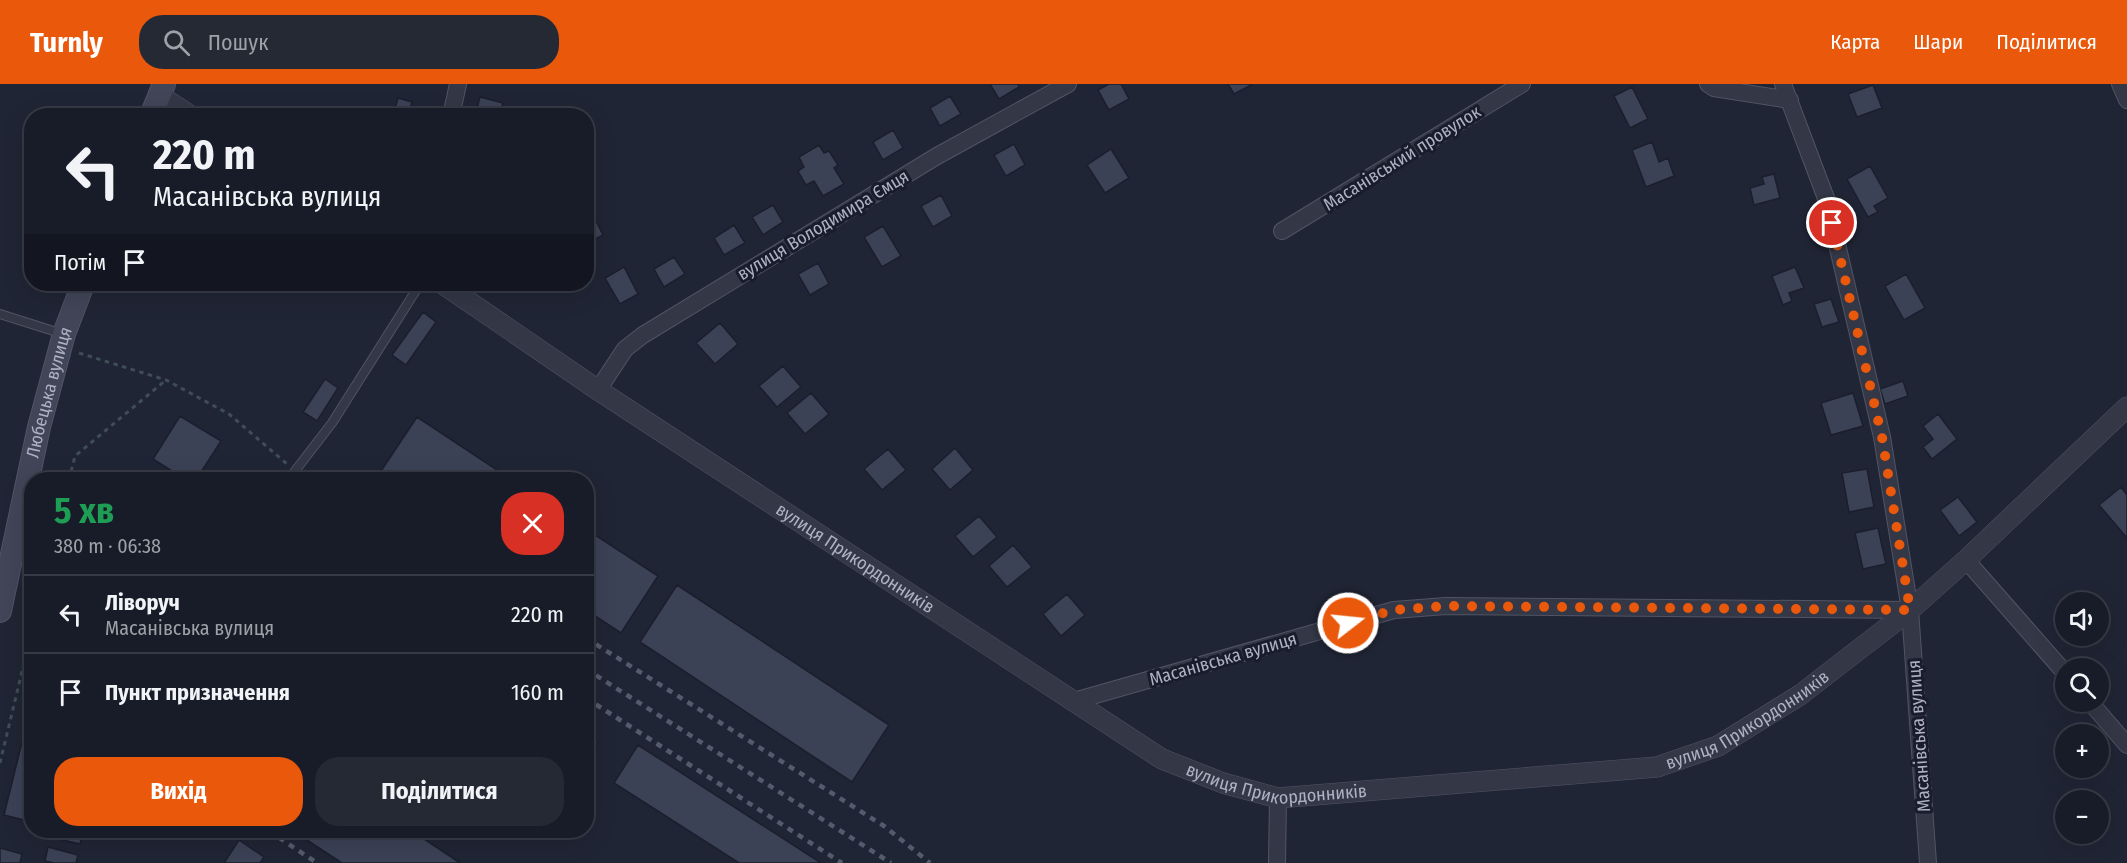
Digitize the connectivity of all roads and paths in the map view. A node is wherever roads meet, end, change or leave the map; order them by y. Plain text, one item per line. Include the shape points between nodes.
1 (458, 84) edge
2 (1068, 84) edge
3 (1522, 84) edge
4 (1708, 84) edge
5 (1783, 84) edge
6 (2120, 84) edge
7 (158, 98) edge
8 (1790, 100) junction
9 (2127, 100) edge
10 (176, 108) edge
11 (453, 108) edge
12 (1282, 231) dead end
13 (80, 291) edge
14 (416, 291) edge
15 (453, 291) edge
16 (0, 314) edge
17 (62, 341) junction
18 (166, 380) junction
19 (598, 390) junction
20 (2127, 407) edge
21 (296, 471) joint
22 (29, 472) edge
23 (71, 472) edge
24 (24, 498) edge
25 (1966, 560) junction
26 (1910, 610) junction
27 (0, 611) edge
28 (2055, 661) edge
29 (24, 663) edge
30 (1074, 701) junction
31 (2099, 712) edge
32 (2127, 745) edge
33 (0, 763) edge
34 (1278, 798) junction
35 (1277, 863) edge
36 (1928, 863) edge

1 - 11 street
2 - 19 street, вулиця Володимира Ємця via 937,156 643,334 625,349
3 - 12 street, Масанівський провулок
4 - 8 street
5 - 8 street, Масанівська вулиця
6 - 9 street
7 - 10 street
8 - 26 street, Масанівська вулиця via 1827,201 1882,437
13 - 17 main road, Любецька вулиця
14 - 21 lane via 332,423
15 - 19 street, вулиця Прикордонників
16 - 17 lane
17 - 18 path
17 - 22 main road, Любецька вулиця
18 - 21 path via 229,414
18 - 23 path via 75,456
19 - 30 street, вулиця Прикордонників
20 - 25 street, вулиця Прикордонників
24 - 27 main road, Любецька вулиця
25 - 26 street, вулиця Прикордонників
25 - 28 street
26 - 30 street, Масанівська вулиця via 1446,606 1394,610
26 - 34 street, вулиця Прикордонників via 1790,702 1718,746 1658,767
26 - 36 street, Масанівська вулиця
29 - 33 path
30 - 34 street, вулиця Прикордонників via 1162,759 1223,783
31 - 32 street
34 - 35 street

